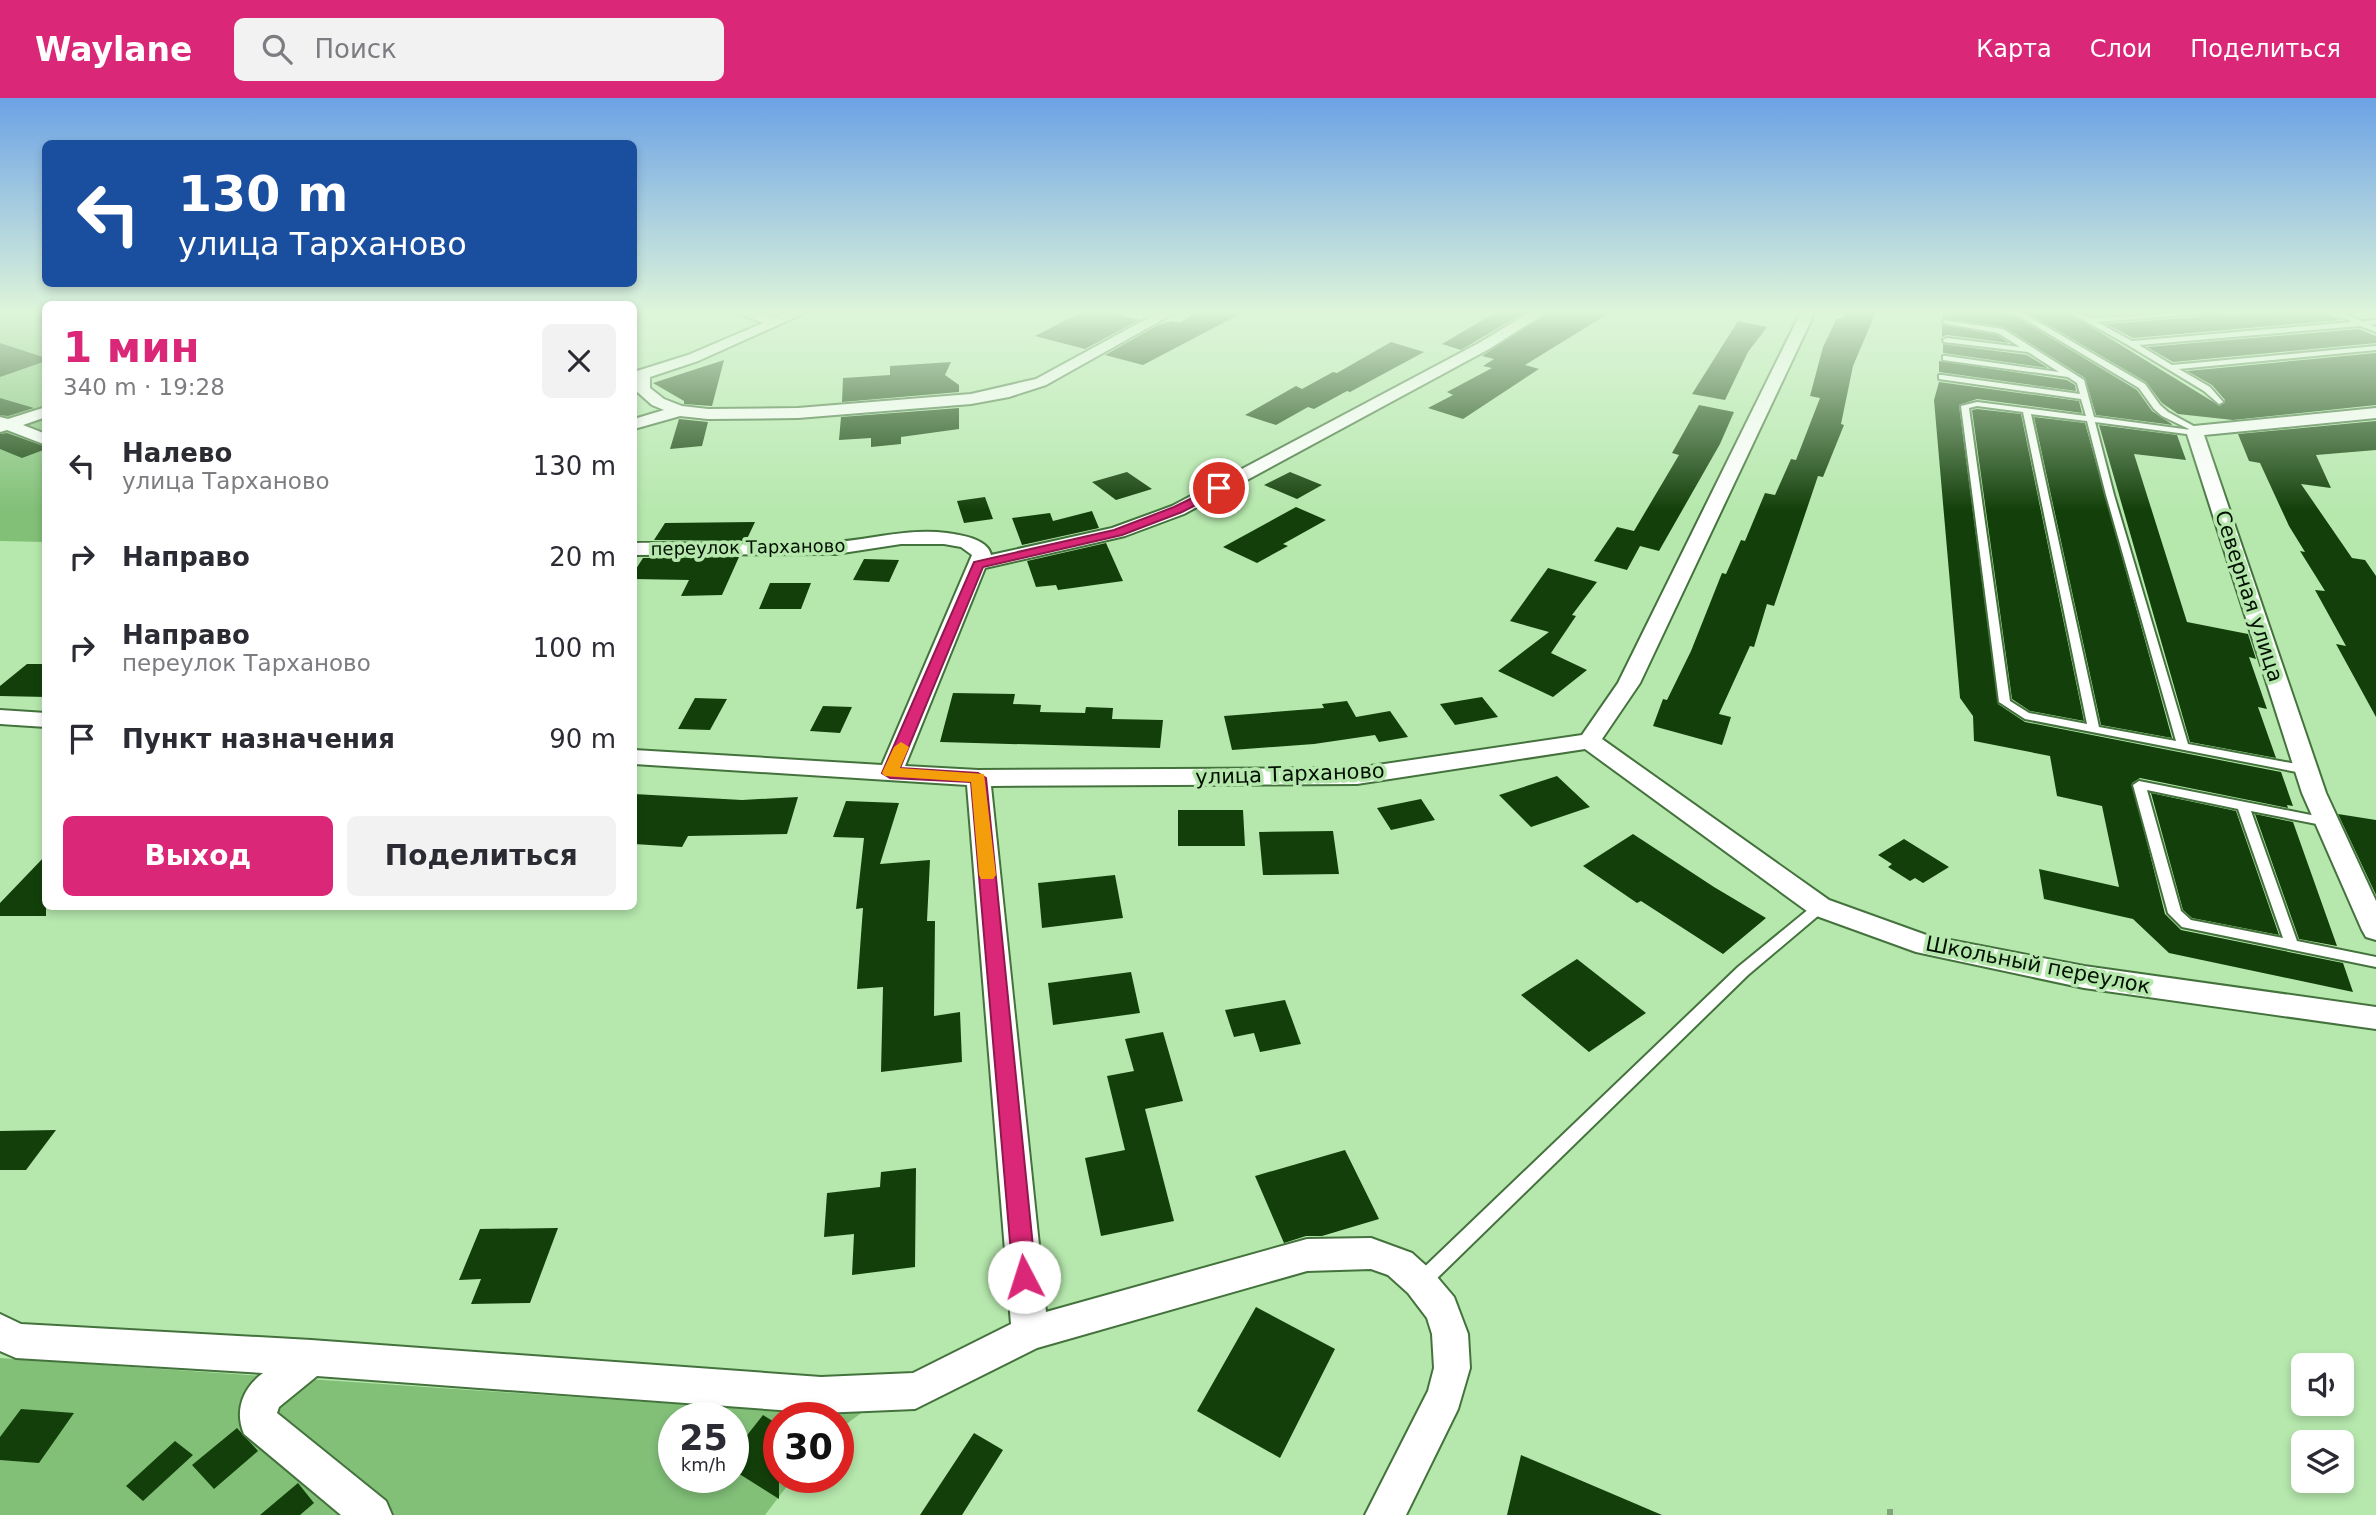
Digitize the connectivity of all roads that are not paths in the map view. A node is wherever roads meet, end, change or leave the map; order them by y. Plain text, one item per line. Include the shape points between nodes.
1 (639, 378) edge
2 (1048, 378) edge
3 (1424, 378) edge
4 (1776, 378) edge
5 (1950, 378) edge
6 (2076, 378) edge
7 (2129, 378) edge
8 (2190, 378) edge
9 (2085, 397) junction
10 (2218, 402) dead end
11 (2026, 410) junction
12 (679, 411) junction
13 (42, 413) edge
14 (2376, 413) edge
15 (2090, 419) junction
16 (637, 423) edge
17 (2, 425) edge
18 (2197, 432) junction
19 (42, 439) edge
20 (637, 549) edge
21 (978, 564) junction
22 (0, 717) edge
23 (42, 720) edge
24 (2094, 729) junction
25 (1589, 741) junction
26 (2183, 746) junction
27 (637, 757) edge
28 (2306, 770) junction
29 (890, 773) junction
30 (978, 778) junction
31 (2243, 805) junction
32 (2327, 822) junction
33 (1820, 907) junction
34 (2376, 930) edge
35 (2292, 945) junction
36 (2376, 962) edge
37 (2376, 1018) edge
38 (1420, 1282) junction
39 (0, 1331) edge
40 (1030, 1333) junction
41 (311, 1358) junction
42 (372, 1515) edge
43 (1385, 1515) edge

1 - 12 street via 642,389
2 - 12 street via 992,396 798,413
3 - 21 street via 1178,510 1104,536
4 - 25 street via 1629,683
5 - 9 lane
6 - 9 lane
7 - 18 lane via 2142,386 2165,414
8 - 10 lane
9 - 15 lane
11 - 15 lane
11 - 24 lane
11 - 24 lane via 1977,404 1965,407 2005,702 2025,716
12 - 16 street
13 - 17 street
14 - 18 street
15 - 18 lane
15 - 26 lane
17 - 19 street
18 - 28 street, Северная улица
20 - 21 street, переулок Тарханово via 836,548 901,538 944,538 967,542 982,554
21 - 29 street
22 - 23 street
24 - 26 lane
25 - 30 street, улица Тарханово via 1357,776
25 - 33 street, Школьный переулок
26 - 28 lane
27 - 29 street, улица Тарханово
28 - 32 street, Северная улица
29 - 30 street, улица Тарханово
30 - 40 street
31 - 32 lane
31 - 35 lane
31 - 35 lane via 2139,785 2175,913 2187,924
32 - 34 street, Северная улица
33 - 37 street, Школьный переулок via 1926,945 2084,977
33 - 38 lane via 1743,971
35 - 36 lane
38 - 40 street via 1400,1264 1371,1253 1307,1255
38 - 43 street via 1442,1308 1450,1334 1452,1368 1446,1396
39 - 41 street via 16,1341
40 - 41 street via 915,1391 821,1395
41 - 42 street via 262,1397 257,1421

